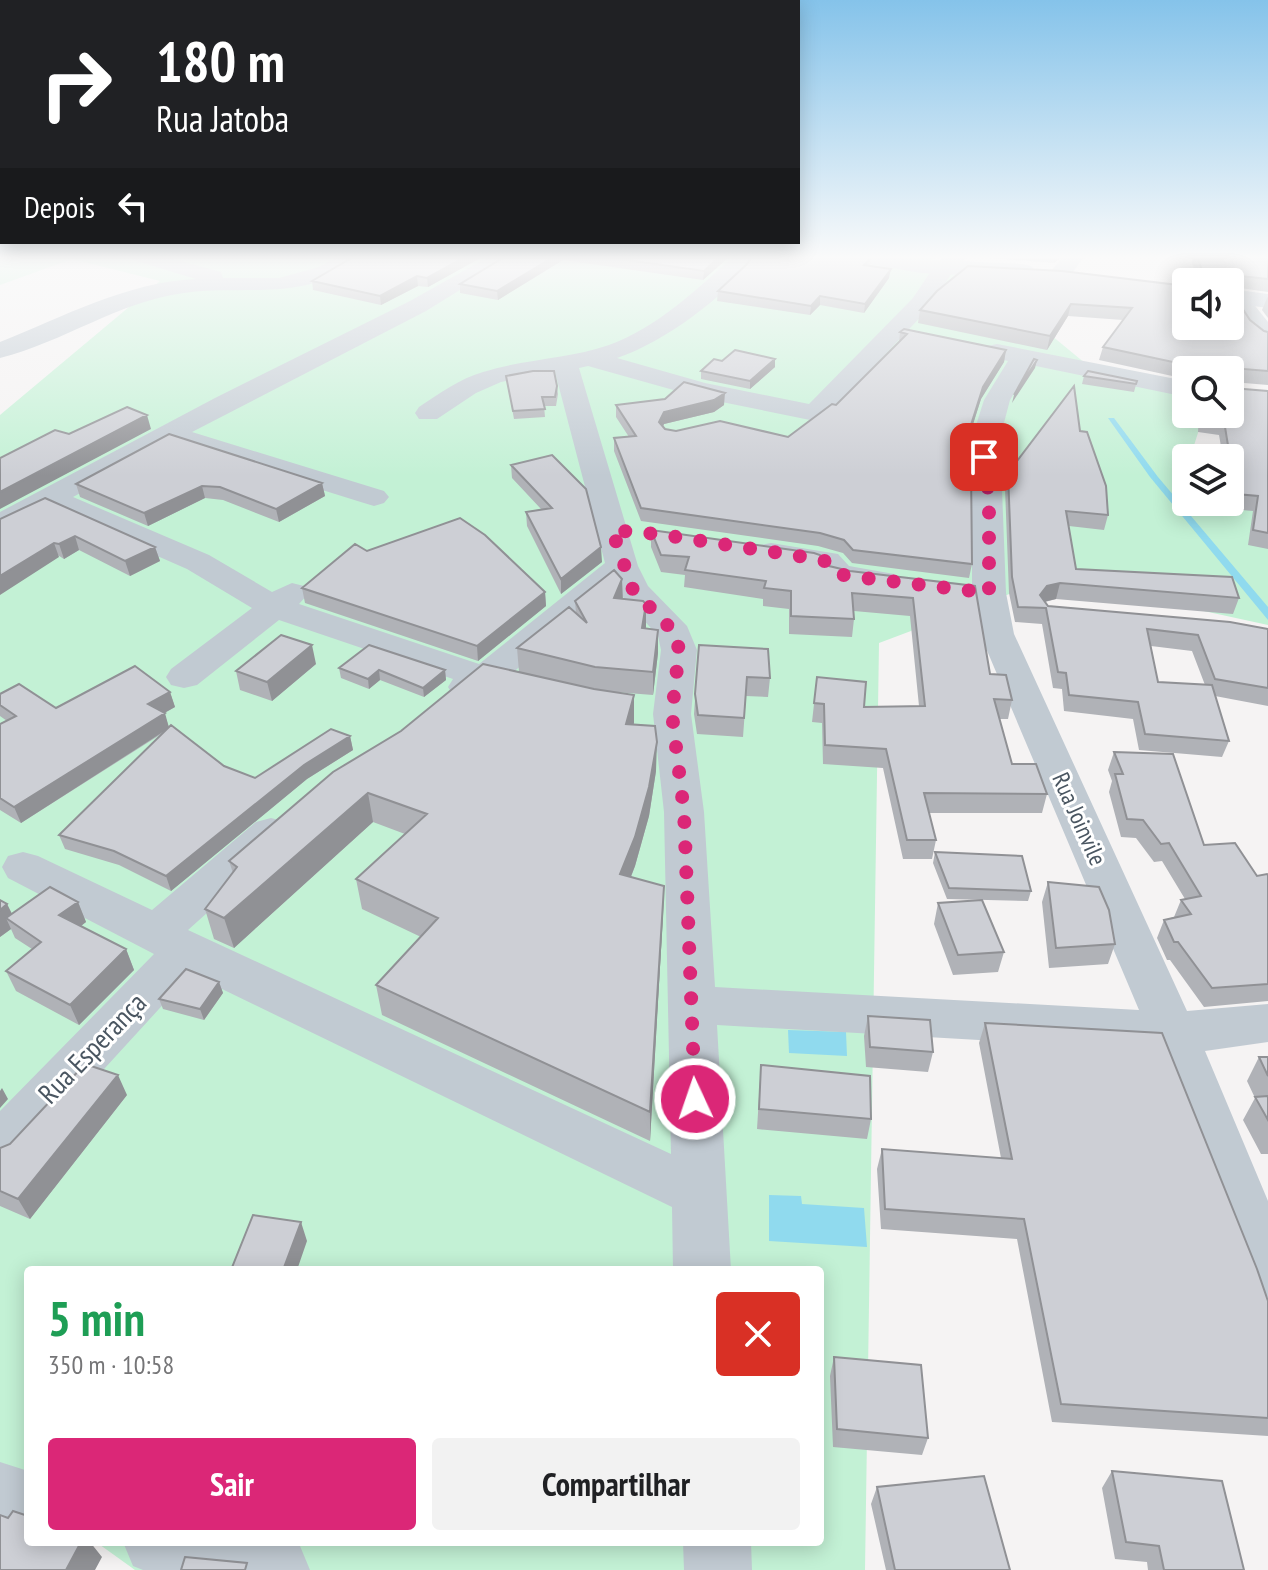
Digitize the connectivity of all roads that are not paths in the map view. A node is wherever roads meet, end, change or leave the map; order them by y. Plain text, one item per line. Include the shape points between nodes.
1 (54, 329) edge
2 (369, 329) edge
3 (656, 329) edge
4 (895, 329) edge
5 (896, 329) edge
6 (924, 335) edge
7 (980, 348) edge
8 (0, 351) edge
9 (1023, 357) junction
10 (577, 362) junction
11 (1172, 386) edge
12 (754, 400) junction
13 (428, 413) dead end
14 (724, 421) edge
15 (171, 434) junction
16 (48, 497) junction
17 (374, 497) dead end
18 (0, 524) edge
19 (626, 543) junction
20 (746, 548) edge
21 (910, 585) edge
22 (283, 600) junction
23 (184, 677) dead end
24 (484, 678) junction
25 (555, 695) edge
26 (438, 709) edge
27 (300, 809) edge
28 (23, 867) dead end
29 (171, 942) junction
30 (690, 1005) junction
31 (1268, 1023) edge
32 (1172, 1031) junction
33 (0, 1146) edge
34 (701, 1194) junction
35 (702, 1266) edge
36 (1268, 1270) edge
37 (0, 1495) edge
38 (24, 1503) edge
39 (174, 1546) edge
40 (717, 1546) edge
41 (276, 1570) edge
42 (718, 1570) edge

1 - 8 street
2 - 15 street
3 - 10 street via 616,351
4 - 12 street via 815,413
5 - 6 street
7 - 9 street
9 - 11 street
9 - 32 street, Rua Joinvile via 997,400 986,438 971,592 997,634
10 - 12 street
10 - 13 street via 493,376
10 - 19 street
12 - 14 street
15 - 16 street
15 - 17 street
16 - 18 street
16 - 22 street
19 - 24 street
19 - 30 street via 633,590 675,633 679,650 656,712 684,812
20 - 21 street via 818,559 831,563 839,574
22 - 23 street
22 - 24 street
24 - 25 street
24 - 26 street
27 - 29 street, Rua Esperança
28 - 29 street
29 - 33 street, Rua Esperança
29 - 34 street
30 - 32 street
30 - 34 street
31 - 32 street
32 - 36 street, Rua Joinvile
34 - 35 street
37 - 38 street
39 - 41 street
40 - 42 street

